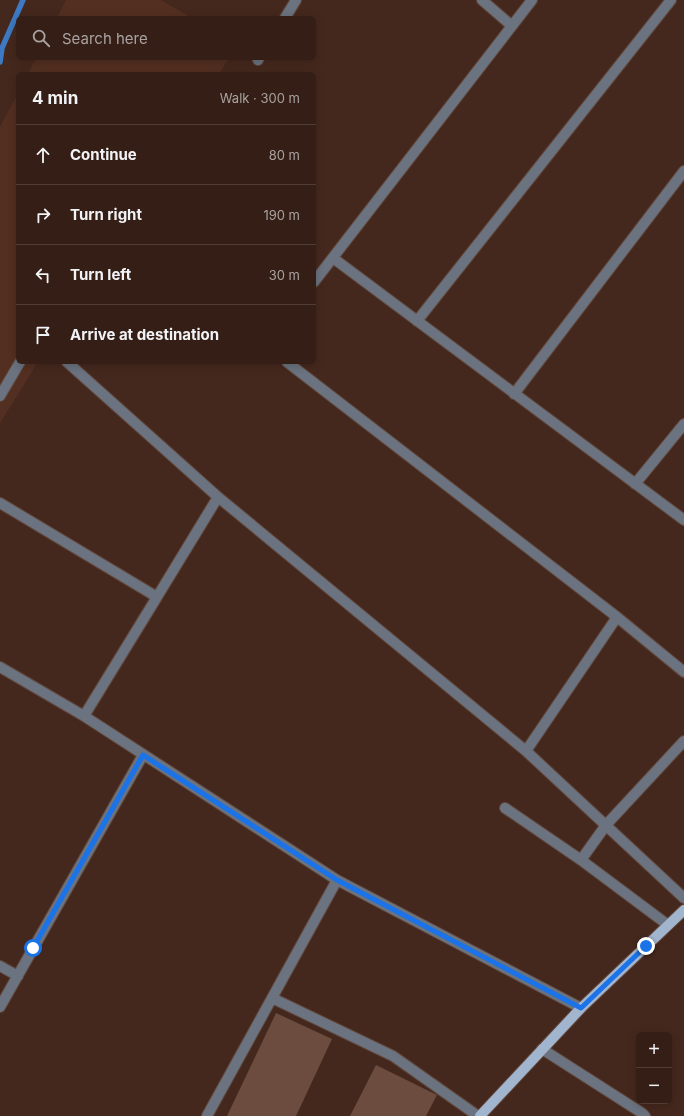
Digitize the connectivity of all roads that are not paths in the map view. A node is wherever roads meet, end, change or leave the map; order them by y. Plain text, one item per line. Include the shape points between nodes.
1 (296, 0) edge
2 (482, 0) edge
3 (532, 0) edge
4 (671, 0) edge
5 (286, 16) edge
6 (512, 26) junction
7 (684, 171) edge
8 (333, 258) junction
9 (316, 279) edge
10 (416, 321) junction
11 (19, 364) edge
12 (69, 364) edge
13 (290, 364) edge
14 (514, 394) junction
15 (0, 396) edge
16 (684, 424) edge
17 (636, 484) junction
18 (218, 497) junction
19 (0, 502) edge
20 (684, 520) edge
21 (157, 597) junction
22 (617, 616) junction
23 (0, 667) edge
24 (684, 672) edge
25 (84, 716) junction
26 (684, 741) edge
27 (526, 752) junction
28 (143, 755) junction
29 (505, 808) dead end
30 (606, 825) junction
31 (581, 860) junction
32 (337, 880) junction
33 (684, 898) edge
34 (684, 910) edge
35 (668, 925) junction
36 (0, 966) edge
37 (18, 976) junction
38 (272, 998) junction
39 (0, 1007) edge
40 (581, 1008) junction
41 (542, 1049) junction
42 (207, 1116) edge
43 (479, 1116) edge
44 (645, 1116) edge

1 - 5 street
2 - 6 street
3 - 6 street
4 - 10 street
6 - 8 street
7 - 14 street
8 - 9 street
8 - 10 street
10 - 14 street
11 - 15 street
12 - 18 street
13 - 22 street
14 - 17 street
16 - 17 street
17 - 20 street
18 - 21 street
18 - 27 street
19 - 21 street
21 - 25 street
22 - 24 street
22 - 27 street
23 - 25 street
25 - 28 street
26 - 30 street
27 - 30 street
28 - 32 street
28 - 37 street
29 - 31 street
30 - 31 street
30 - 33 street
31 - 35 street
32 - 38 street
32 - 40 street
34 - 35 main road
35 - 40 main road
36 - 37 street
37 - 39 street
38 - 42 street
38 - 43 street via 393,1056
40 - 41 main road
41 - 43 main road
41 - 44 street

